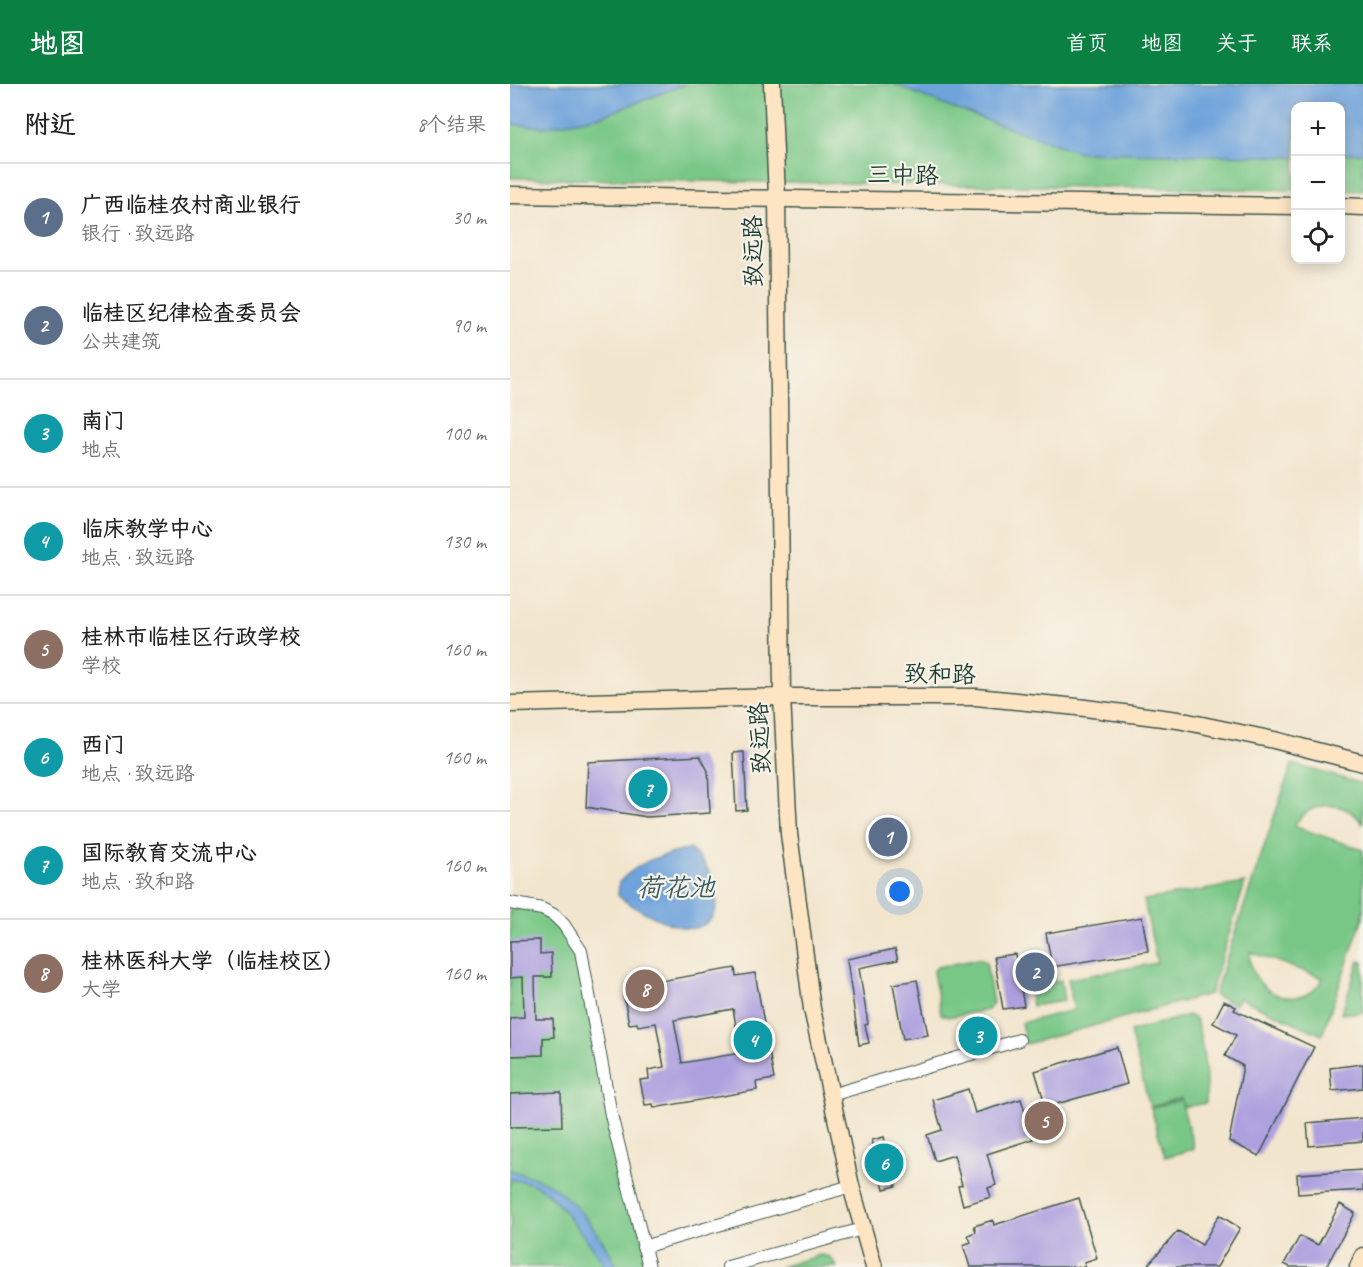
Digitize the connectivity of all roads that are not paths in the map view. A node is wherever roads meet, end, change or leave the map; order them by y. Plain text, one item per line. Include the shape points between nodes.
1 (772, 84) edge
2 (510, 195) edge
3 (777, 197) junction
4 (1291, 206) edge
5 (1345, 206) edge
6 (1363, 207) edge
7 (782, 697) junction
8 (510, 704) edge
9 (1363, 764) edge
10 (510, 903) edge
11 (1019, 1040) dead end
12 (831, 1095) junction
13 (851, 1186) junction
14 (862, 1229) junction
15 (643, 1247) junction
16 (1363, 1256) edge
17 (649, 1267) edge
18 (728, 1267) edge
19 (874, 1267) edge
20 (1358, 1267) edge

1 - 3 main road, 致远路
2 - 3 main road, 三中路
3 - 4 main road, 三中路
3 - 7 main road, 致远路
5 - 6 main road
7 - 8 main road, 致和路
7 - 9 main road, 致和路 via 976,697 1077,707 1188,722
7 - 12 main road, 致远路 via 789,834 812,1009
10 - 15 street via 554,915 581,951 611,1115
11 - 12 street
12 - 13 main road, 致远路
13 - 14 main road, 致远路
13 - 15 street
14 - 18 street
14 - 19 main road, 致远路
15 - 17 street
16 - 20 main road

